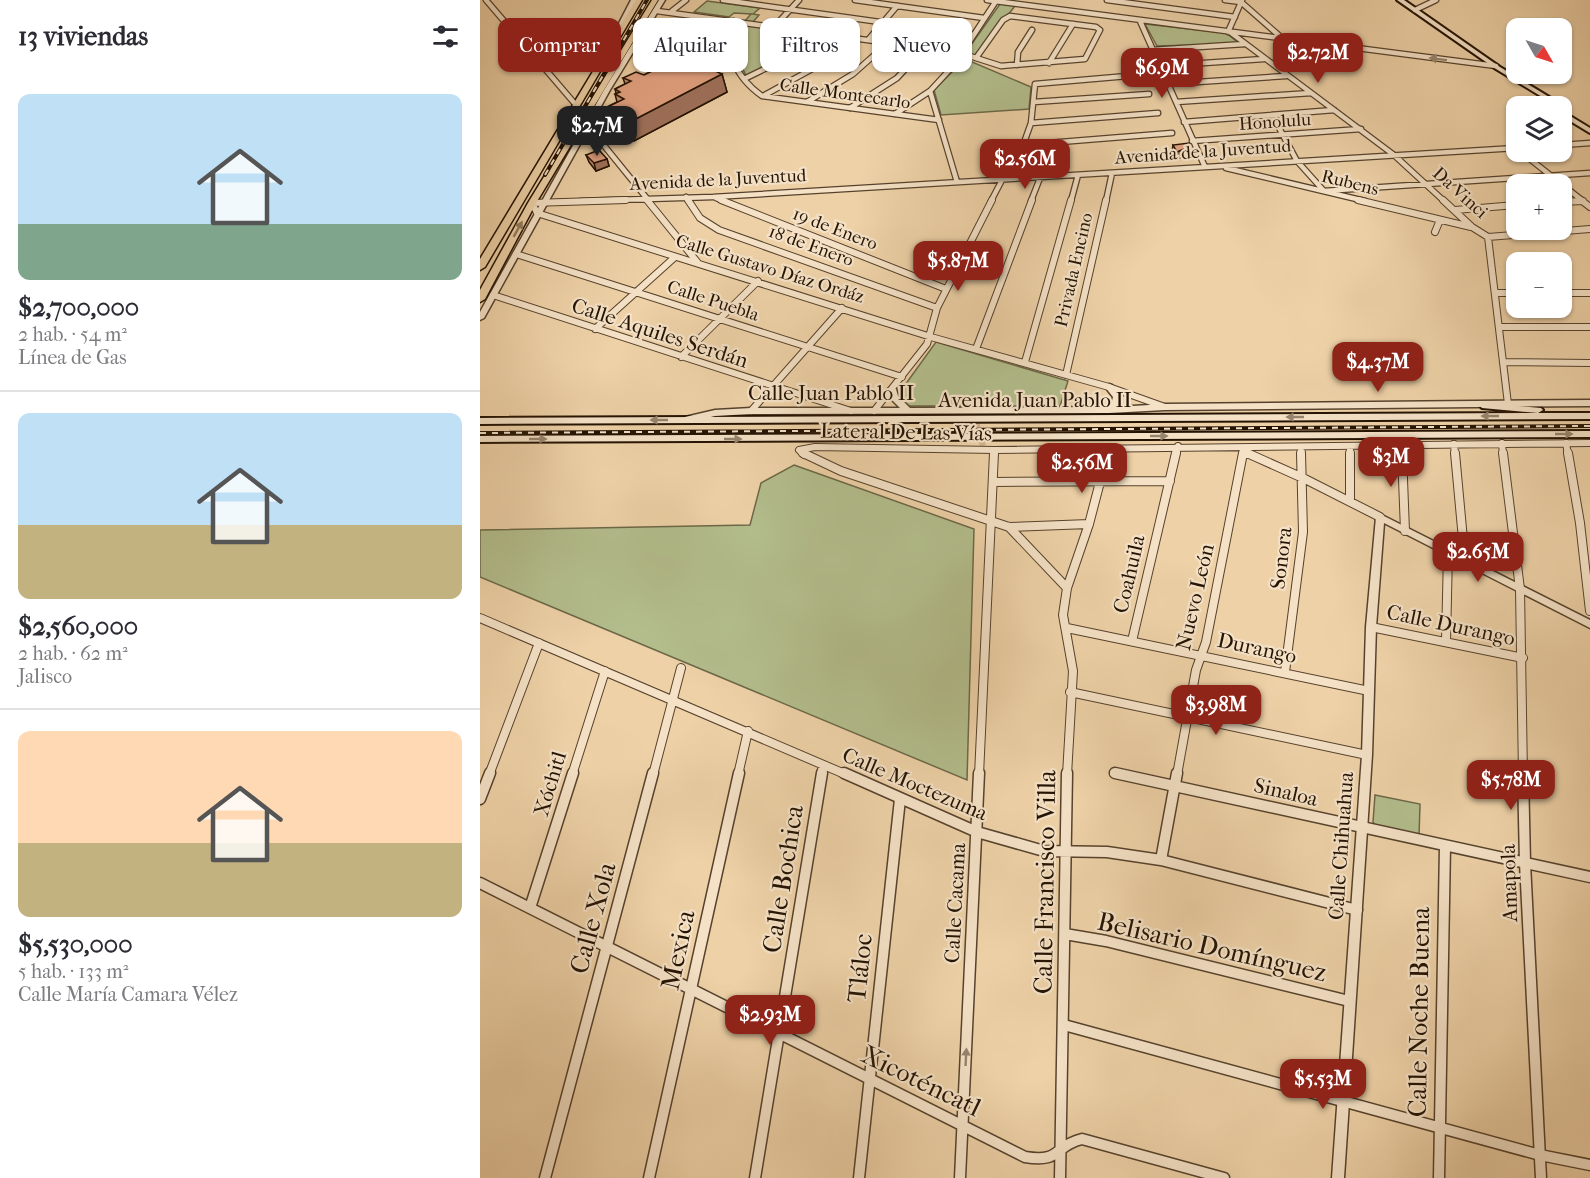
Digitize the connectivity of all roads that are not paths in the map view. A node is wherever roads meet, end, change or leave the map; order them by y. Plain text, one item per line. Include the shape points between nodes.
1 (486, 0) edge
2 (634, 0) edge
3 (639, 0) edge
4 (655, 0) edge
5 (662, 0) edge
6 (686, 0) edge
7 (723, 0) edge
8 (799, 0) edge
9 (855, 0) edge
10 (987, 0) edge
11 (1107, 0) edge
12 (1226, 0) edge
13 (1391, 0) edge
14 (1436, 0) edge
15 (996, 1) edge
16 (1130, 1) edge
17 (1242, 1) edge
18 (1015, 2) edge
19 (1399, 2) edge
20 (897, 6) junction
21 (791, 9) junction
22 (657, 10) junction
23 (1415, 10) junction
24 (672, 11) junction
25 (1235, 16) junction
26 (648, 18) edge
27 (650, 18) edge
28 (715, 18) edge
29 (782, 18) edge
30 (886, 18) edge
31 (984, 18) junction
32 (1122, 18) junction
33 (872, 20) edge
34 (1140, 21) junction
35 (1421, 21) junction
36 (621, 24) edge
37 (1073, 24) junction
38 (621, 29) edge
39 (1032, 30) dead end
40 (1228, 32) junction
41 (1446, 32) junction
42 (872, 34) edge
43 (973, 35) edge
44 (860, 38) edge
45 (868, 39) junction
46 (872, 40) edge
47 (1284, 40) junction
48 (633, 43) edge
49 (1245, 44) junction
50 (633, 45) edge
51 (1152, 50) junction
52 (972, 57) edge
53 (872, 58) edge
54 (976, 58) junction
55 (1264, 59) junction
56 (1049, 63) junction
57 (1017, 64) junction
58 (1486, 65) junction
59 (1160, 66) junction
60 (1496, 66) junction
61 (760, 71) edge
62 (596, 72) edge
63 (740, 72) edge
64 (808, 72) edge
65 (903, 72) edge
66 (946, 72) edge
67 (1139, 75) dead end
68 (1286, 76) junction
69 (744, 79) junction
70 (1168, 84) junction
71 (930, 91) junction
72 (1311, 93) junction
73 (1149, 94) dead end
74 (762, 96) junction
75 (1535, 96) edge
76 (1544, 96) edge
77 (807, 102) junction
78 (1034, 102) junction
79 (1176, 102) junction
80 (576, 105) junction
81 (850, 108) junction
82 (1334, 110) junction
83 (1158, 113) dead end
84 (1572, 113) edge
85 (895, 114) junction
86 (1272, 115) junction
87 (1572, 119) edge
88 (939, 120) junction
89 (1184, 122) junction
90 (1031, 123) junction
91 (1590, 124) edge
92 (589, 127) junction
93 (1361, 129) junction
94 (1590, 131) edge
95 (1172, 133) dead end
96 (1283, 135) junction
97 (1192, 141) junction
98 (1590, 143) edge
99 (1572, 144) edge
100 (1023, 145) junction
101 (1506, 149) edge
102 (1394, 155) junction
103 (1297, 161) junction
104 (1535, 162) edge
105 (1221, 166) junction
106 (1205, 167) junction
107 (1112, 173) junction
108 (1590, 173) edge
109 (1552, 174) edge
110 (1572, 174) edge
111 (1078, 175) junction
112 (1040, 178) junction
113 (1506, 178) edge
114 (1011, 179) junction
115 (1002, 180) junction
116 (957, 182) junction
117 (1427, 183) junction
118 (1324, 191) junction
119 (1572, 191) edge
120 (686, 197) junction
121 (713, 197) junction
122 (648, 199) junction
123 (1583, 201) junction
124 (1572, 202) edge
125 (532, 203) junction
126 (543, 203) junction
127 (1506, 206) edge
128 (1590, 207) edge
129 (1455, 210) junction
130 (537, 213) junction
131 (1440, 220) junction
132 (1472, 228) junction
133 (1590, 229) edge
134 (1435, 232) dead end
135 (1488, 237) junction
136 (516, 254) junction
137 (675, 257) junction
138 (698, 264) junction
139 (480, 267) edge
140 (497, 268) junction
141 (758, 281) junction
142 (946, 289) junction
143 (636, 292) junction
144 (1496, 293) junction
145 (1506, 293) edge
146 (1572, 293) edge
147 (1590, 293) edge
148 (493, 295) junction
149 (480, 299) edge
150 (842, 308) junction
151 (937, 308) junction
152 (480, 318) edge
153 (720, 319) junction
154 (1500, 327) junction
155 (1590, 327) edge
156 (595, 329) junction
157 (931, 337) junction
158 (808, 346) junction
159 (976, 349) junction
160 (681, 357) junction
161 (1024, 362) junction
162 (1503, 362) junction
163 (1590, 363) edge
164 (1066, 375) junction
165 (902, 377) junction
166 (771, 386) junction
167 (1109, 387) junction
168 (892, 389) junction
169 (1590, 403) edge
170 (1508, 404) junction
171 (1485, 406) junction
172 (1165, 407) junction
173 (1109, 410) junction
174 (751, 411) junction
175 (852, 411) junction
176 (874, 411) junction
177 (908, 411) junction
178 (1586, 416) edge
179 (686, 420) junction
180 (480, 421) edge
181 (1590, 434) edge
182 (480, 439) edge
183 (1502, 443) junction
184 (1566, 443) junction
185 (1590, 443) edge
186 (1402, 444) junction
187 (1454, 444) junction
188 (1178, 446) junction
189 (1350, 447) junction
190 (1301, 448) junction
191 (994, 450) junction
192 (1244, 450) junction
193 (1305, 479) junction
194 (1170, 481) junction
195 (993, 482) junction
196 (1100, 482) junction
197 (1350, 501) junction
198 (1380, 517) junction
199 (989, 519) junction
200 (1580, 523) junction
201 (1089, 524) junction
202 (1010, 527) junction
203 (1590, 527) edge
204 (1405, 531) junction
205 (1448, 553) junction
206 (1465, 561) junction
207 (1067, 588) junction
208 (1520, 589) junction
209 (1590, 611) edge
210 (480, 618) edge
211 (1590, 624) edge
212 (1371, 627) junction
213 (1066, 628) junction
214 (1132, 641) junction
215 (1446, 641) junction
216 (539, 643) junction
217 (1201, 655) junction
218 (1523, 658) junction
219 (681, 668) dead end
220 (605, 671) junction
221 (1285, 672) junction
222 (1370, 691) junction
223 (1070, 692) junction
224 (674, 700) junction
225 (1187, 717) junction
226 (748, 731) junction
227 (1367, 755) junction
228 (823, 765) junction
229 (1114, 773) dead end
230 (1176, 785) junction
231 (900, 799) junction
232 (480, 800) edge
233 (1362, 828) junction
234 (977, 832) junction
235 (1445, 846) junction
236 (1064, 850) junction
237 (1161, 860) junction
238 (1525, 863) junction
239 (1590, 877) edge
240 (480, 883) edge
241 (530, 908) junction
242 (1357, 910) junction
243 (1065, 934) junction
244 (607, 947) junction
245 (691, 990) junction
246 (1349, 1001) junction
247 (1064, 1025) junction
248 (779, 1035) junction
249 (871, 1081) junction
250 (1344, 1101) junction
251 (963, 1126) junction
252 (1439, 1126) junction
253 (1060, 1152) junction
254 (1540, 1155) junction
255 (1590, 1165) edge
256 (545, 1178) edge
257 (649, 1178) edge
258 (755, 1178) edge
259 (859, 1178) edge
260 (960, 1178) edge
261 (1060, 1178) edge
262 (1224, 1178) edge
263 (1338, 1178) edge
264 (1439, 1178) edge
265 (1541, 1178) edge

1 - 80 street
2 - 36 street
3 - 38 main road
4 - 26 main road
5 - 22 street
6 - 24 street
7 - 21 street
8 - 21 street
9 - 20 street
10 - 15 street
11 - 16 street
12 - 17 street
13 - 19 main road
14 - 23 street
15 - 18 street
15 - 31 street
16 - 25 street
16 - 32 street
17 - 25 street
17 - 47 street
18 - 32 street
19 - 23 main road
19 - 35 main road
20 - 30 street
20 - 31 street
21 - 29 street
21 - 33 street
22 - 24 street
22 - 27 street
23 - 41 main road
24 - 28 street
25 - 40 street
31 - 43 street
32 - 34 street
34 - 40 street
34 - 51 street
35 - 41 main road
35 - 58 main road
37 - 54 street via 1010,16
37 - 56 street
37 - 56 street via 1100,30 1087,58
39 - 57 street via 1018,52
40 - 47 street
40 - 49 street, Da Vinci
41 - 60 main road
42 - 45 street
44 - 45 street
45 - 46 street
58 -> 47 street
48 - 125 main road
49 - 51 street
49 - 55 street, Da Vinci
50 - 92 street
51 - 59 street
52 - 54 street
53 - 77 street
54 - 57 street via 998,66
55 - 59 street
55 - 68 street, Da Vinci
56 - 57 street
58 - 60 street
58 - 75 main road
59 - 70 street
60 - 76 main road
61 - 69 street
62 - 80 main road
63 - 69 street, Calle Montecarlo
64 - 74 street
65 - 81 street
66 - 71 street
67 - 78 street via 1036,83
68 - 70 street
68 - 72 street, Da Vinci
69 - 74 street, Calle Montecarlo
70 - 79 street
71 - 85 street
71 - 88 street
72 - 79 street
72 - 82 street, Da Vinci
73 - 78 street
74 - 77 street, Calle Montecarlo
77 - 81 street, Calle Montecarlo
78 - 90 street
79 - 89 street
80 - 139 main road
81 - 85 street, Calle Montecarlo
82 - 86 street
82 - 93 street, Da Vinci
83 - 90 street
84 - 91 main road
85 - 88 street, Calle Montecarlo
86 - 89 street
86 - 96 street
87 - 94 main road
88 - 116 street
89 - 97 street
90 - 100 street
92 - 122 street
92 - 126 street
93 - 96 street, Honolulu
93 - 102 street, Da Vinci
95 - 100 street
96 - 97 street, Honolulu
96 - 103 street
97 - 106 street
98 - 99 street
100 - 114 street
101 - 102 street, Avenida de la Juventud
102 - 103 street, Avenida de la Juventud
102 - 117 street, Da Vinci
103 - 105 street, Avenida de la Juventud
103 - 118 street
104 - 109 street
105 - 106 street, Avenida de la Juventud
105 - 118 street, Rubens
106 - 107 street, Avenida de la Juventud
107 - 111 street, Avenida de la Juventud
107 - 164 street, Privada Encino
108 - 110 street
111 - 112 street, Avenida de la Juventud
111 - 161 street
112 - 114 street, Avenida de la Juventud
112 - 159 street
113 - 117 street
114 - 115 street, Avenida de la Juventud
115 - 116 street, Avenida de la Juventud
115 - 142 street
116 - 121 street, Avenida de la Juventud
117 - 118 street
117 - 129 street, Da Vinci
118 - 131 street, Rubens
119 - 123 street
120 - 121 street, Avenida de la Juventud
120 - 122 street, Avenida de la Juventud
120 - 151 street, 18 de Enero via 700,218 713,227
121 - 142 street, 19 de Enero
122 - 126 street, Avenida de la Juventud
122 - 138 street
123 - 124 street
123 - 128 street
125 - 126 street, Avenida de la Juventud
125 - 130 street
140 -> 125 main road
126 - 130 street
127 - 129 street
129 - 132 street, Da Vinci
130 - 136 street
130 - 137 street, Calle Gustavo Díaz Ordáz
131 - 132 street, Rubens
131 - 134 street
132 - 135 street, Da Vinci
133 - 135 street
135 - 144 street, Da Vinci
136 - 140 main road
136 - 143 street, Calle Puebla
136 - 148 street
137 - 138 street, Calle Gustavo Díaz Ordáz
137 - 143 street
138 - 141 street, Calle Gustavo Díaz Ordáz
140 - 149 main road
141 - 150 street, Calle Gustavo Díaz Ordáz
141 - 153 street
142 - 151 street
143 - 153 street, Calle Puebla
143 - 156 street
144 - 145 street
144 - 154 street, Da Vinci
146 - 147 street
148 - 152 street
148 - 156 street, Calle Aquiles Serdán
150 - 157 street, Calle Gustavo Díaz Ordáz
150 - 158 street
151 - 157 street
153 - 158 street, Calle Puebla
153 - 160 street
154 - 155 street
154 - 162 street, Da Vinci
156 - 160 street, Calle Aquiles Serdán
157 - 159 street, Calle Gustavo Díaz Ordáz
157 - 165 street
158 - 165 street, Calle Puebla
158 - 166 street
159 - 161 street, Calle Gustavo Díaz Ordáz
160 - 166 street, Calle Aquiles Serdán
161 - 164 street, Calle Gustavo Díaz Ordáz
162 - 163 street
162 - 170 street, Da Vinci
164 - 167 street, Calle Gustavo Díaz Ordáz
165 - 168 street
166 - 174 street
166 - 175 street, Calle Aquiles Serdán
167 - 172 street, Calle Gustavo Díaz Ordáz
167 - 173 street via 1118,397
168 - 176 street
168 - 177 street via 894,397
169 - 170 street, Calle Juan Pablo II
170 - 171 street, Calle Juan Pablo II
171 - 172 street, Calle Juan Pablo II
171 - 178 main road
172 - 173 street, Calle Juan Pablo II
173 - 177 street, Calle Juan Pablo II
174 - 175 street, Calle Juan Pablo II
174 - 179 street, Calle Juan Pablo II
175 - 176 street, Calle Juan Pablo II
176 - 177 street, Calle Juan Pablo II
178 -> 179 main road, Avenida Juan Pablo II
179 -> 180 main road, Avenida Juan Pablo II
182 -> 181 main road, Avenida Juan Pablo II
183 - 184 street, Lateral De Las Vías
183 - 187 street, Lateral De Las Vías
183 - 208 street, Amapola
184 - 185 street, Lateral De Las Vías
184 - 200 street
186 - 187 street, Lateral De Las Vías
186 - 189 street, Lateral De Las Vías
186 - 204 street
187 - 206 street
188 - 191 street, Lateral De Las Vías
188 - 192 street, Lateral De Las Vías
188 - 194 street, Coahuila
189 - 190 street, Lateral De Las Vías
189 - 197 street
190 - 192 street, Lateral De Las Vías
190 - 193 street, Sonora
191 - 195 street, Calle Cacama
191 - 199 street, Lateral De Las Vías via 799,450 841,471
192 - 193 street
192 - 217 street, Nuevo León
193 - 197 street
193 - 221 street, Sonora
194 - 196 street
194 - 214 street, Coahuila
195 - 196 street
195 - 199 street, Calle Cacama
196 - 201 street, Calle Francisco Villa
197 - 198 street
198 - 204 street
198 - 212 street, Calle Chihuahua
199 - 202 street
199 - 234 street, Calle Cacama
200 - 203 street
200 - 209 street
201 - 202 street
201 - 207 street, Calle Francisco Villa
202 - 207 street
204 - 205 street
205 - 206 street
205 - 215 street
206 - 208 street
207 - 213 street, Calle Francisco Villa via 1063,615
208 - 211 street
208 - 218 street, Amapola
210 - 216 street, Calle Moctezuma
212 - 215 street, Calle Durango
212 - 222 street, Calle Chihuahua
213 - 214 street, Durango
213 - 223 street, Calle Francisco Villa via 1073,671
214 - 217 street, Durango
215 - 218 street, Calle Durango
216 - 220 street, Calle Moctezuma
216 - 232 street
217 - 221 street, Durango
217 - 225 street, Nuevo León
218 - 238 street, Amapola
219 - 224 street, Calle Xola
220 - 224 street, Calle Moctezuma
220 - 241 street, Xóchitl
221 - 222 street, Durango
222 - 227 street, Calle Chihuahua
223 - 225 street
223 - 236 street, Calle Francisco Villa
224 - 226 street, Calle Moctezuma
224 - 244 street, Calle Xola
225 - 227 street
225 - 230 street, Nuevo León
226 - 228 street, Calle Moctezuma
226 - 245 street, Mexica
227 - 233 street, Calle Chihuahua
228 - 231 street, Calle Moctezuma
228 - 248 street, Calle Bochica
229 - 230 street, Sinaloa
230 - 233 street, Sinaloa
230 - 237 street, Nuevo León
231 - 234 street, Calle Moctezuma
231 - 249 street, Tláloc
233 - 235 street, Sinaloa
233 - 242 street, Calle Chihuahua
234 - 236 street, Calle Moctezuma via 1037,849
251 -> 234 street, Calle Cacama
235 - 238 street, Sinaloa
235 - 252 street, Calle Noche Buena
236 - 237 street, Calle Moctezuma
236 - 243 street, Calle Francisco Villa
237 - 242 street, Calle Moctezuma
238 - 239 street, Sinaloa
238 - 254 street, Amapola
240 - 241 street, Xicoténcatl
241 - 244 street, Xicoténcatl
242 - 246 street, Calle Chihuahua
243 - 246 street, Belisario Domínguez
243 - 247 street, Calle Francisco Villa
244 - 245 street, Xicoténcatl
244 - 256 street, Calle Xola
245 - 248 street, Xicoténcatl
245 - 257 street, Mexica
246 - 250 street, Calle Chihuahua
247 - 250 street
247 - 253 street, Calle Francisco Villa
248 - 249 street, Xicoténcatl
248 - 258 street, Calle Bochica
249 - 251 street, Xicoténcatl
249 - 259 street, Tláloc
250 - 252 street
250 - 263 street, Calle Chihuahua
251 - 253 street, Xicoténcatl via 1039,1161 1050,1160
251 - 260 street, Calle Cacama
252 - 254 street
252 - 264 street, Calle Noche Buena
253 - 261 street, Calle Francisco Villa
253 - 262 street, Xicoténcatl via 1073,1140 1082,1139
254 - 255 street
254 - 265 street, Amapola

